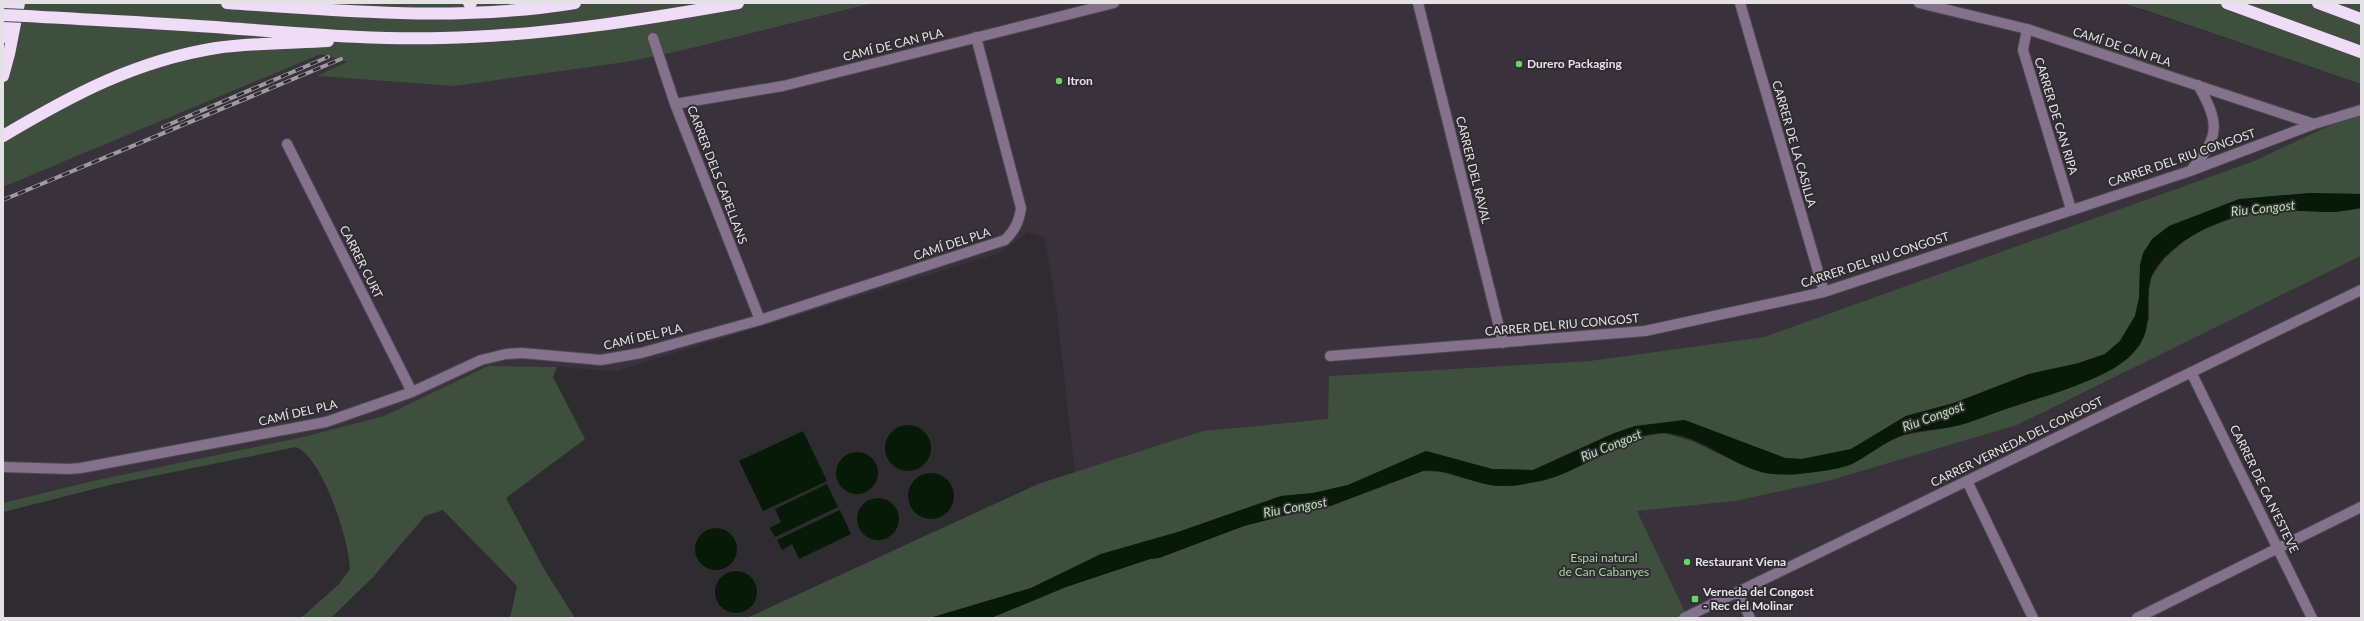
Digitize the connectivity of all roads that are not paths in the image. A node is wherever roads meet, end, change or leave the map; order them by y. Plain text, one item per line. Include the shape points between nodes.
1 (9, 3) edge
2 (19, 3) edge
3 (227, 3) edge
4 (575, 3) edge
5 (738, 3) edge
6 (1114, 3) edge
7 (1418, 3) edge
8 (1740, 3) edge
9 (1919, 3) edge
10 (2228, 3) edge
11 (2318, 3) edge
12 (3, 15) edge
13 (2361, 19) edge
14 (2027, 29) junction
15 (3, 37) edge
16 (976, 37) junction
17 (653, 38) tunnel mouth
18 (383, 39) junction
19 (2361, 52) edge
20 (3, 76) edge
21 (2198, 85) junction
22 (675, 104) junction
23 (2361, 110) edge
24 (2314, 124) junction
25 (3, 136) edge
26 (287, 144) dead end
27 (2190, 171) junction
28 (2071, 209) junction
29 (2361, 290) edge
30 (1824, 292) junction
31 (760, 320) junction
32 (1503, 342) junction
33 (1330, 356) dead end
34 (2191, 372) junction
35 (412, 392) junction
36 (3, 467) edge
37 (1967, 481) junction
38 (2361, 508) edge
39 (2279, 548) junction
40 (1738, 592) junction
41 (1684, 618) edge
42 (1750, 618) edge
43 (2033, 618) edge
44 (2137, 618) edge
45 (2312, 618) edge

1 - 15 highway
2 - 20 highway via 10,54
3 - 4 highway via 353,11 472,13
5 - 18 highway via 628,21 534,32
6 - 16 street, CAMÍ DE CAN PLA
7 - 32 street, CARRER DEL RAVAL
8 - 30 street, CARRER DE LA CASILLA
9 - 14 street, CAMÍ DE CAN PLA
10 - 19 highway
11 - 13 highway
12 - 18 highway, bridge
14 - 21 street, CAMÍ DE CAN PLA
14 - 28 street, CARRER DE CAN RIPA via 2023,50
16 - 22 street, CAMÍ DE CAN PLA via 783,86
16 - 31 street, CAMÍ DEL PLA via 1022,208 1014,231 1005,240
17 - 22 street, CARRER DELS CAPELLANS
18 - 25 highway via 229,47 172,57 123,72 86,89
21 - 24 street, CAMÍ DE CAN PLA
21 - 27 street via 2212,111 2214,129 2209,148
22 - 31 street, CARRER DELS CAPELLANS
23 - 24 street, CARRER DEL RIU CONGOST
24 - 27 street, CARRER DEL RIU CONGOST
26 - 35 street, CARRER CURT
27 - 28 street, CARRER DEL RIU CONGOST
28 - 30 street, CARRER DEL RIU CONGOST
29 - 34 street, CARRER VERNEDA DEL CONGOST
30 - 32 street, CARRER DEL RIU CONGOST via 1645,331
31 - 35 street, CAMÍ DEL PLA via 641,353 601,360 522,353 500,355 481,360
32 - 33 street, CARRER DEL RIU CONGOST
34 - 37 street, CARRER VERNEDA DEL CONGOST
34 - 39 street, CARRER DE CA N'ESTEVE
35 - 36 street, CAMÍ DEL PLA via 326,422 179,451 69,470
37 - 40 street, CARRER VERNEDA DEL CONGOST
37 - 43 street
38 - 39 street
39 - 44 street
39 - 45 street, CARRER DE CA N'ESTEVE
40 - 41 street, CARRER VERNEDA DEL CONGOST
40 - 42 street

